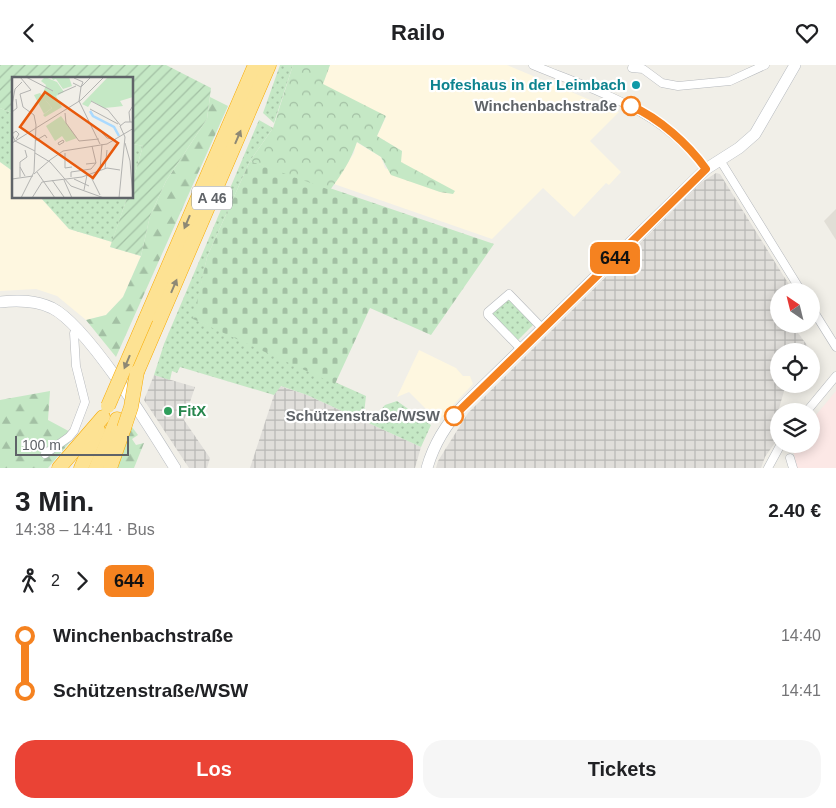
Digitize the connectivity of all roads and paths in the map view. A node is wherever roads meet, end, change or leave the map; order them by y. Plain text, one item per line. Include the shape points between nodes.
1 (254, 65) edge
2 (269, 65) edge
3 (533, 65) edge
4 (765, 65) edge
5 (795, 65) edge
6 (632, 68) dead end
7 (720, 160) junction
8 (706, 169) junction
9 (797, 283) edge
10 (0, 302) edge
11 (820, 321) edge
12 (542, 328) junction
13 (79, 329) junction
14 (836, 347) edge
15 (521, 349) junction
16 (836, 376) edge
17 (814, 403) edge
18 (113, 417) junction
19 (776, 453) edge
20 (45, 454) dead end
21 (790, 459) dead end
22 (59, 468) edge
23 (82, 468) edge
24 (96, 468) edge
25 (110, 468) edge
26 (175, 468) edge
27 (427, 468) edge
28 (768, 468) edge
29 (793, 468) edge

1 -> 18 highway, A 46, bridge via 146,318
18 -> 2 highway, A 46, bridge via 137,372
3 - 8 street via 640,110 679,141
4 - 6 street via 730,81 678,86 662,83 643,69
5 - 7 street via 755,134
7 - 8 street
7 - 9 street
8 - 12 street
10 - 13 street via 39,303 64,315
11 - 14 street
12 - 15 street
12 - 15 street via 509,294 488,312
13 - 20 street via 74,333 76,366 85,402 74,431
13 - 26 street
15 - 27 street via 454,416 436,443
16 - 17 street
18 - 22 highway
18 - 23 highway, A 46
18 - 24 highway, A 46
18 - 25 highway
19 - 28 street
21 - 29 street

